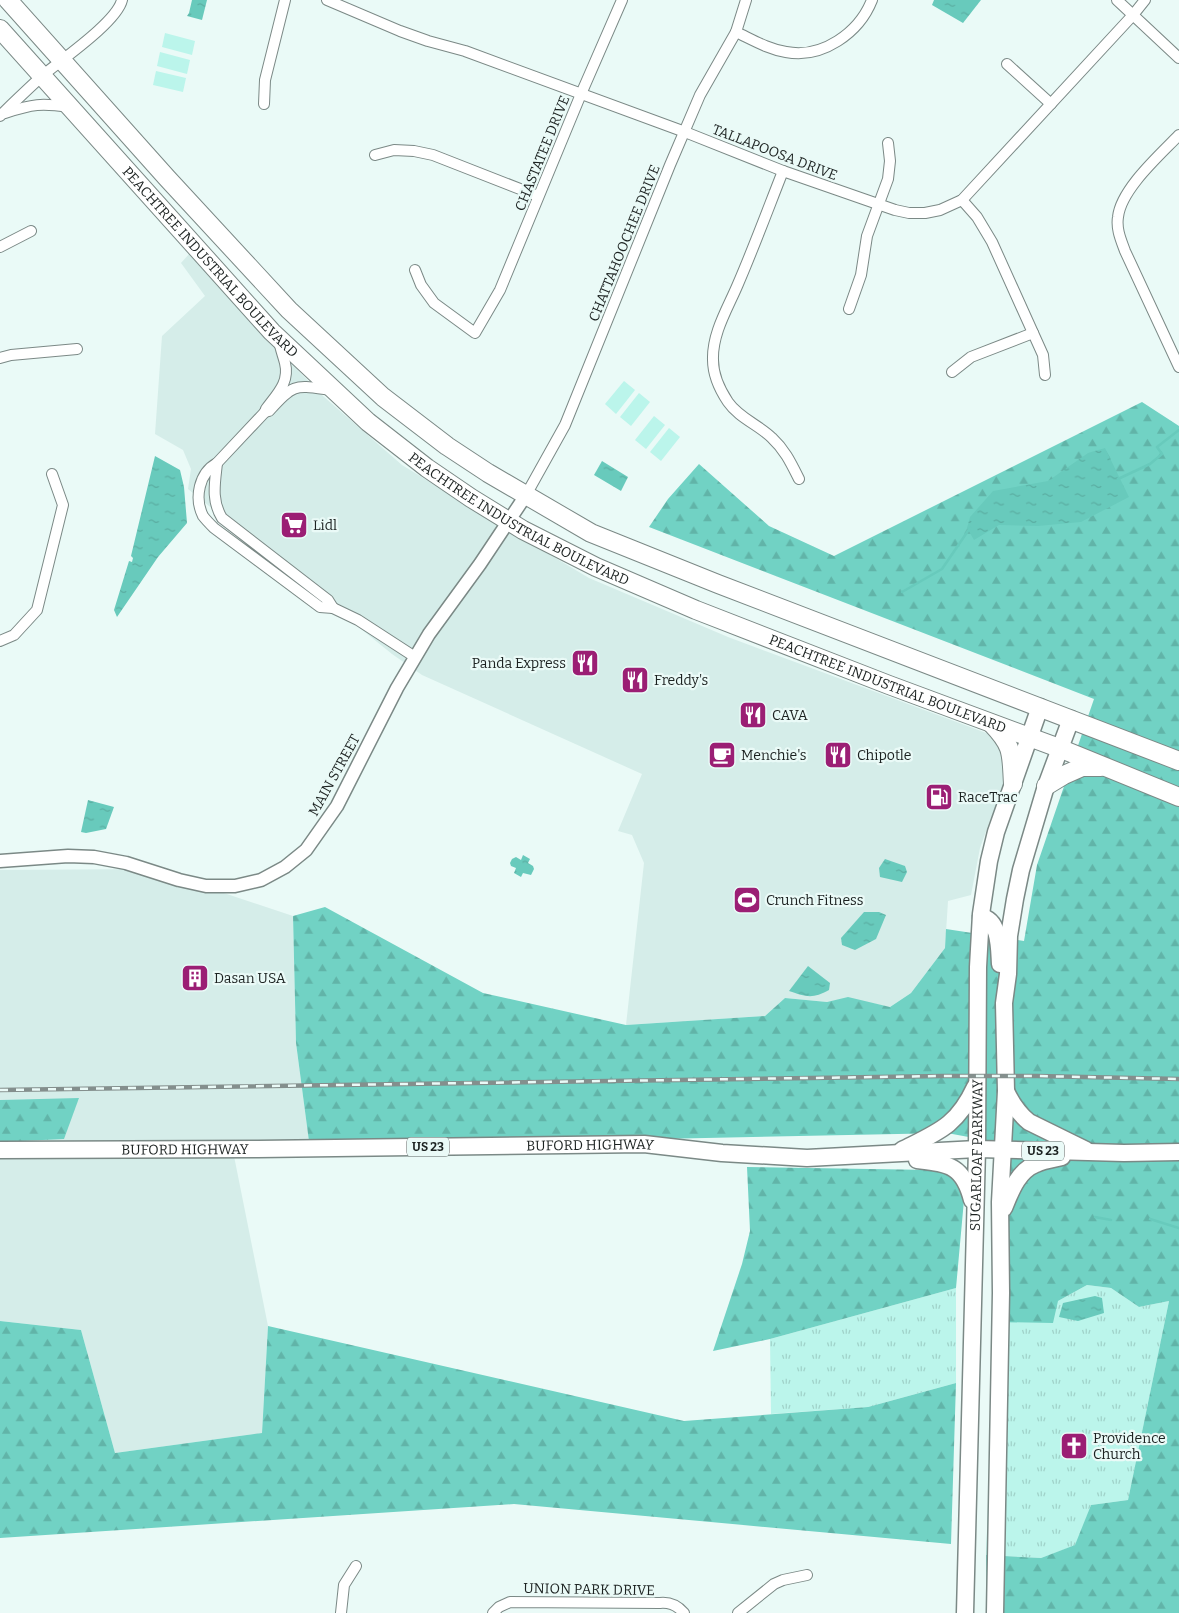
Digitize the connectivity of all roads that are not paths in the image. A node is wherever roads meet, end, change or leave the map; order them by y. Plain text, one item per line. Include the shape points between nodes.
1 (8, 0) edge
2 (122, 0) edge
3 (285, 0) edge
4 (327, 0) edge
5 (622, 0) edge
6 (746, 0) edge
7 (872, 0) edge
8 (1117, 0) edge
9 (1145, 0) edge
10 (1133, 15) junction
11 (0, 29) edge
12 (736, 32) junction
13 (1179, 58) edge
14 (62, 60) junction
15 (1007, 64) dead end
16 (42, 76) junction
17 (581, 94) junction
18 (264, 104) dead end
19 (1051, 104) junction
20 (70, 108) junction
21 (1, 115) edge
22 (685, 132) junction
23 (1179, 134) edge
24 (888, 143) dead end
25 (375, 155) dead end
26 (783, 171) junction
27 (538, 196) junction
28 (962, 200) junction
29 (878, 204) junction
30 (31, 231) dead end
31 (0, 247) edge
32 (415, 270) dead end
33 (849, 309) dead end
34 (1033, 333) junction
35 (279, 339) junction
36 (77, 348) dead end
37 (0, 358) edge
38 (1179, 367) edge
39 (952, 372) dead end
40 (1045, 375) dead end
41 (334, 390) junction
42 (265, 412) junction
43 (217, 463) junction
44 (52, 474) dead end
45 (798, 479) dead end
46 (526, 496) junction
47 (508, 521) junction
48 (332, 608) junction
49 (0, 641) edge
50 (415, 657) junction
51 (1040, 707) junction
52 (1071, 719) junction
53 (992, 723) junction
54 (1030, 738) junction
55 (1059, 748) junction
56 (1179, 761) edge
57 (1103, 767) junction
58 (1013, 784) junction
59 (1046, 786) junction
60 (1179, 797) edge
61 (0, 861) edge
62 (981, 917) junction
63 (1004, 1003) junction
64 (977, 1082) junction
65 (1006, 1091) junction
66 (977, 1149) junction
67 (0, 1150) edge
68 (1003, 1150) junction
69 (1087, 1152) junction
70 (1179, 1152) edge
71 (896, 1153) junction
72 (974, 1210) junction
73 (1000, 1216) junction
74 (356, 1566) dead end
75 (807, 1575) dead end
76 (341, 1613) edge
77 (493, 1613) edge
78 (684, 1613) edge
79 (738, 1613) edge
80 (965, 1613) edge
81 (995, 1613) edge

1 - 14 highway, PEACHTREE INDUSTRIAL BOULEVARD
2 - 14 street via 116,12
3 - 18 street via 265,80
4 - 17 street, TALLAPOOSA DRIVE via 400,31
5 - 17 street, CHASTATEE DRIVE
6 - 12 street, CHATTAHOOCHEE DRIVE
7 - 12 street via 858,24 843,39 807,53 767,47
8 - 10 street
9 - 10 street, TALLAPOOSA DRIVE
10 - 13 street
10 - 19 street, TALLAPOOSA DRIVE
11 - 16 highway, PEACHTREE INDUSTRIAL BOULEVARD
12 - 22 street, CHATTAHOOCHEE DRIVE via 700,95
14 - 16 street
14 - 46 highway, PEACHTREE INDUSTRIAL BOULEVARD via 289,310 383,397 447,446
15 - 19 street
16 - 20 highway, PEACHTREE INDUSTRIAL BOULEVARD
16 - 21 street
17 - 22 street, TALLAPOOSA DRIVE
17 - 27 street, CHASTATEE DRIVE
19 - 28 street, TALLAPOOSA DRIVE
20 - 21 street via 38,104
20 - 35 highway, PEACHTREE INDUSTRIAL BOULEVARD
22 - 26 street, TALLAPOOSA DRIVE
22 - 46 street, CHATTAHOOCHEE DRIVE via 565,425
23 - 38 street via 1128,190 1117,218 1124,251
24 - 29 street via 888,179
25 - 27 street via 394,150 433,155
26 - 29 street, TALLAPOOSA DRIVE
26 - 45 street via 722,320 714,343 713,360 722,393 732,407 772,437 787,454
27 - 32 street, CHASTATEE DRIVE via 504,282 475,334 434,303
28 - 29 street, TALLAPOOSA DRIVE via 925,213 909,213
28 - 34 street via 992,242
29 - 33 street
30 - 31 street
34 - 39 street via 971,357
34 - 40 street via 1043,355
35 - 41 highway, PEACHTREE INDUSTRIAL BOULEVARD
35 - 42 street via 286,381
36 - 37 street
41 - 42 street via 299,386 287,392
41 - 47 highway, PEACHTREE INDUSTRIAL BOULEVARD via 368,422 427,468
42 - 43 street
43 - 48 street via 215,501 222,518 328,600
43 - 48 street via 202,479 200,486 199,505 204,517 214,528 320,607
44 - 49 street via 63,504 38,610 14,635
46 - 47 street, MAIN STREET
46 - 51 highway, PEACHTREE INDUSTRIAL BOULEVARD via 591,533
47 - 50 street, MAIN STREET
47 - 53 highway, PEACHTREE INDUSTRIAL BOULEVARD via 596,567 696,610
48 - 50 street via 358,620
50 - 61 street, MAIN STREET via 337,806 306,850 261,880 235,886 206,886 94,857
51 - 52 highway, PEACHTREE INDUSTRIAL BOULEVARD
51 - 54 main road, SUGARLOAF PARKWAY
52 - 55 main road, SUGARLOAF PARKWAY
52 - 56 highway, PEACHTREE INDUSTRIAL BOULEVARD
53 - 54 highway, PEACHTREE INDUSTRIAL BOULEVARD
53 - 58 highway via 1005,737 1011,751
54 - 55 highway, PEACHTREE INDUSTRIAL BOULEVARD
54 - 58 main road, SUGARLOAF PARKWAY
55 - 57 highway, PEACHTREE INDUSTRIAL BOULEVARD
55 - 59 main road, SUGARLOAF PARKWAY
57 - 59 highway via 1082,767
57 - 60 highway, PEACHTREE INDUSTRIAL BOULEVARD
58 - 62 main road, SUGARLOAF PARKWAY via 988,861
59 - 63 main road, SUGARLOAF PARKWAY via 1015,898
62 - 63 main road via 991,922 996,934
62 - 64 main road, SUGARLOAF PARKWAY
63 - 65 main road, SUGARLOAF PARKWAY
64 - 66 main road, SUGARLOAF PARKWAY
64 - 71 main road via 959,1116 944,1128
65 - 68 main road, SUGARLOAF PARKWAY
65 - 69 main road via 1012,1105 1029,1122
66 - 68 main road, BUFORD HIGHWAY / US 23
66 - 71 main road, BUFORD HIGHWAY / US 23
66 - 72 main road, SUGARLOAF PARKWAY
67 - 71 main road, BUFORD HIGHWAY / US 23 via 644,1144 807,1158
68 - 69 main road, BUFORD HIGHWAY / US 23
68 - 73 main road, SUGARLOAF PARKWAY
69 - 70 main road, BUFORD HIGHWAY / US 23
69 - 73 main road via 1035,1164 1013,1187
71 - 72 main road via 947,1165 958,1171 966,1182
72 - 80 main road, SUGARLOAF PARKWAY
73 - 81 main road, SUGARLOAF PARKWAY
74 - 76 street via 344,1585
75 - 79 street via 774,1584
77 - 78 street, UNION PARK DRIVE via 510,1602 669,1602

